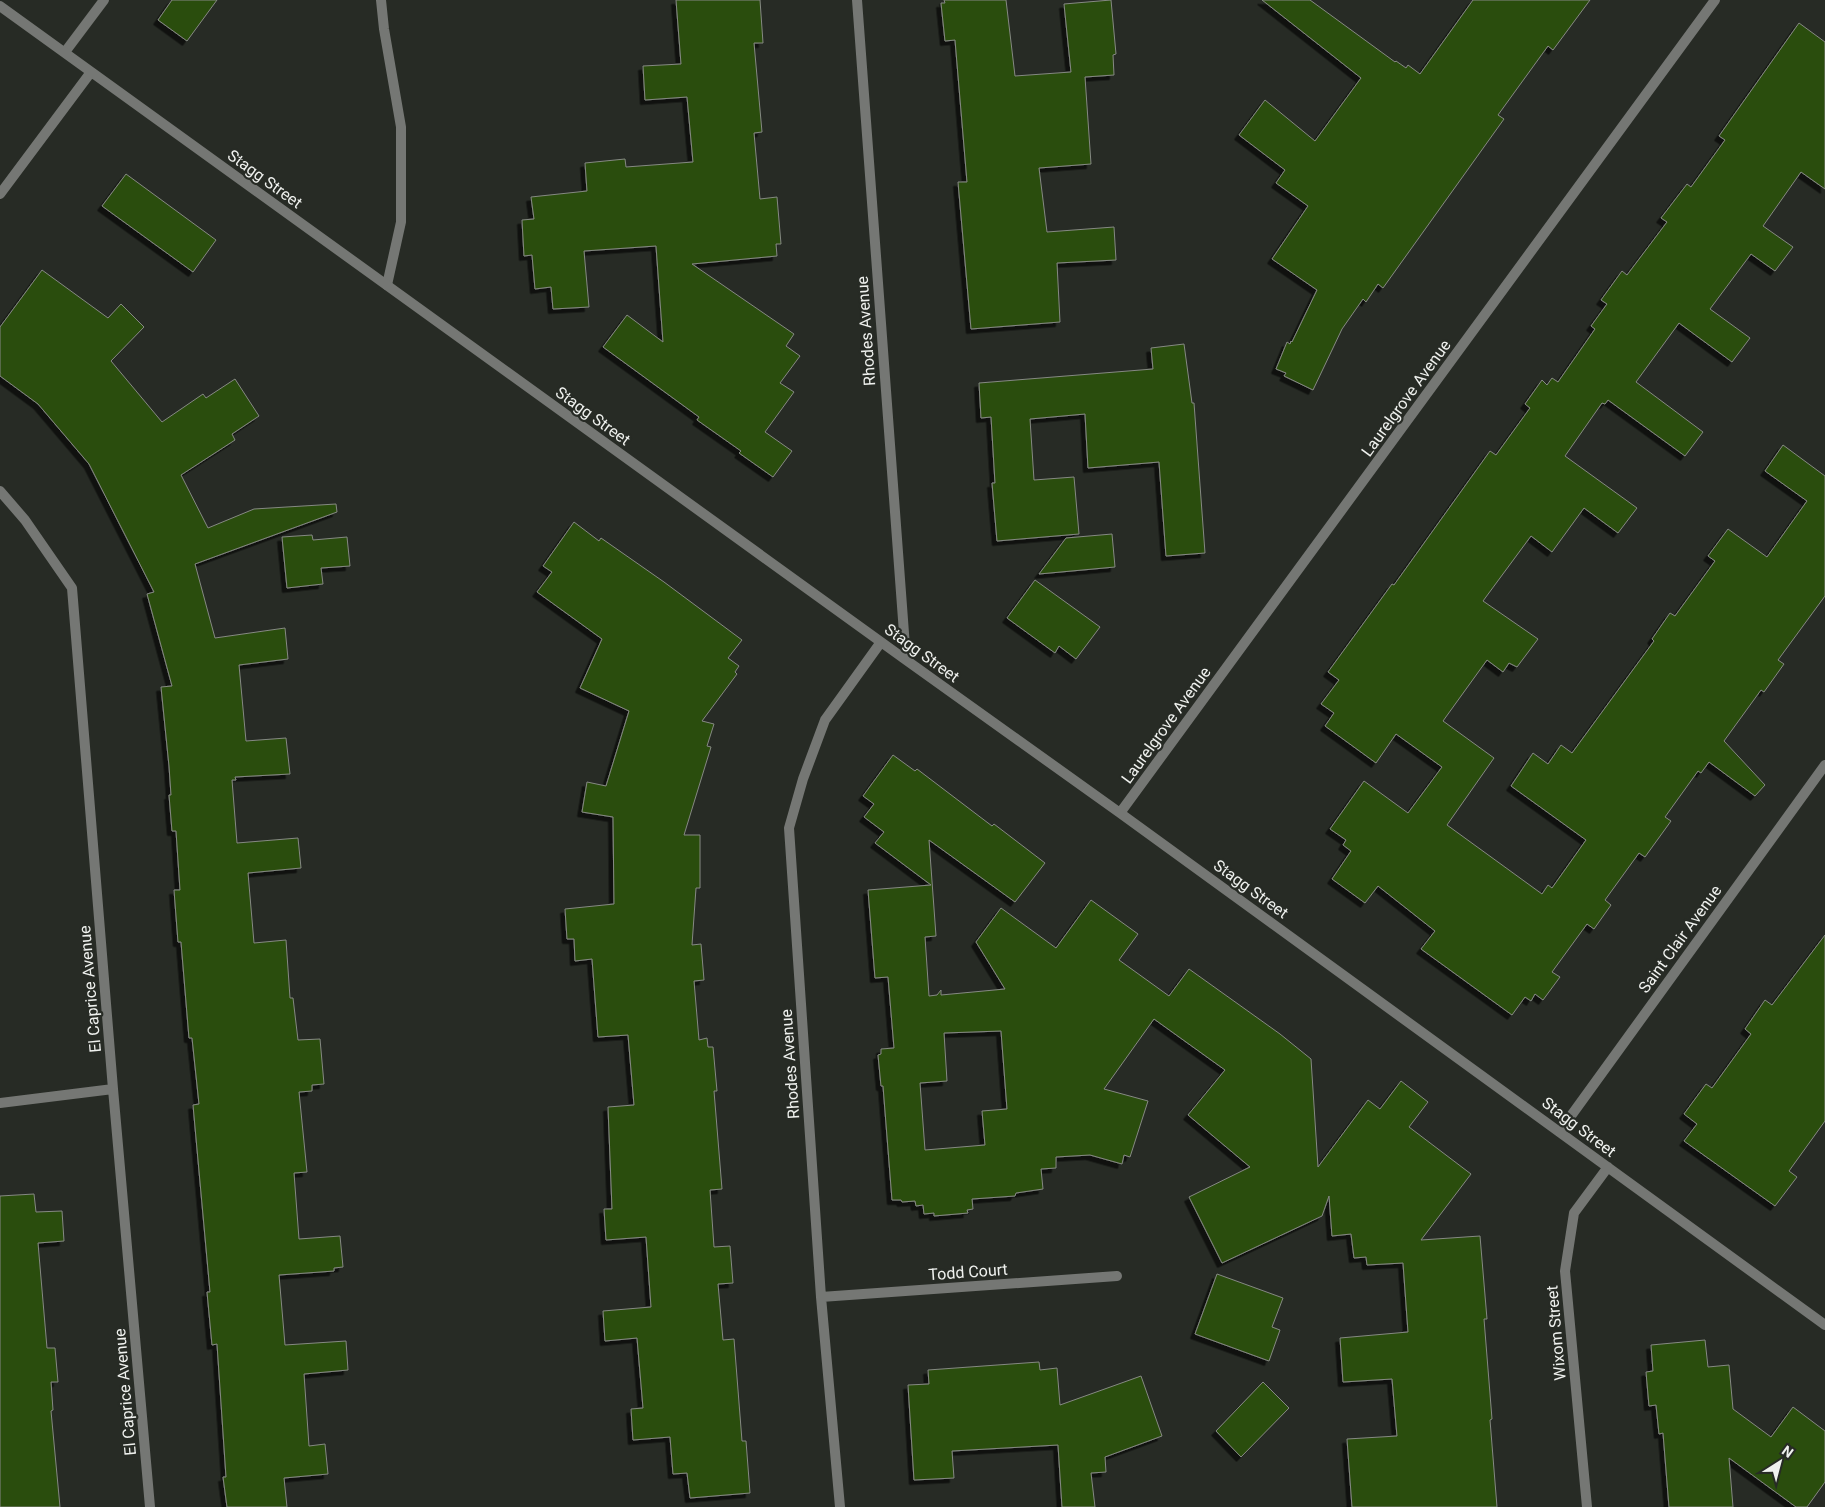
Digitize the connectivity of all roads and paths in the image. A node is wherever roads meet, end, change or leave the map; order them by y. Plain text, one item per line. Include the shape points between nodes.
1 (104, 0) edge
2 (381, 0) edge
3 (857, 0) edge
4 (1715, 0) edge
5 (0, 6) edge
6 (65, 52) junction
7 (91, 72) junction
8 (0, 194) edge
9 (387, 285) junction
10 (0, 491) edge
11 (881, 642) junction
12 (906, 660) junction
13 (1825, 765) edge
14 (1120, 813) junction
15 (113, 1089) junction
16 (0, 1103) edge
17 (1560, 1131) junction
18 (1608, 1167) junction
19 (1117, 1276) dead end
20 (821, 1297) junction
21 (1825, 1325) edge
22 (150, 1507) edge
23 (840, 1507) edge
24 (1587, 1507) edge

1 - 6 street
2 - 9 street via 402,128 401,222
3 - 12 street, Rhodes Avenue
4 - 14 street, Laurelgrove Avenue
5 - 6 street, Stagg Street
6 - 7 street, Stagg Street
7 - 8 street
7 - 9 street, Stagg Street
9 - 11 street, Stagg Street
10 - 15 street, El Caprice Avenue via 25,520 72,588
11 - 12 street, Stagg Street
11 - 20 street, Rhodes Avenue via 825,720 789,828
12 - 14 street, Stagg Street
13 - 17 street, Saint Clair Avenue
14 - 17 street, Stagg Street
15 - 16 street
15 - 22 street, El Caprice Avenue
17 - 18 street, Stagg Street
18 - 21 street, Stagg Street
18 - 24 street, Wixom Street via 1574,1213 1565,1271
19 - 20 street, Todd Court
20 - 23 street, Rhodes Avenue

